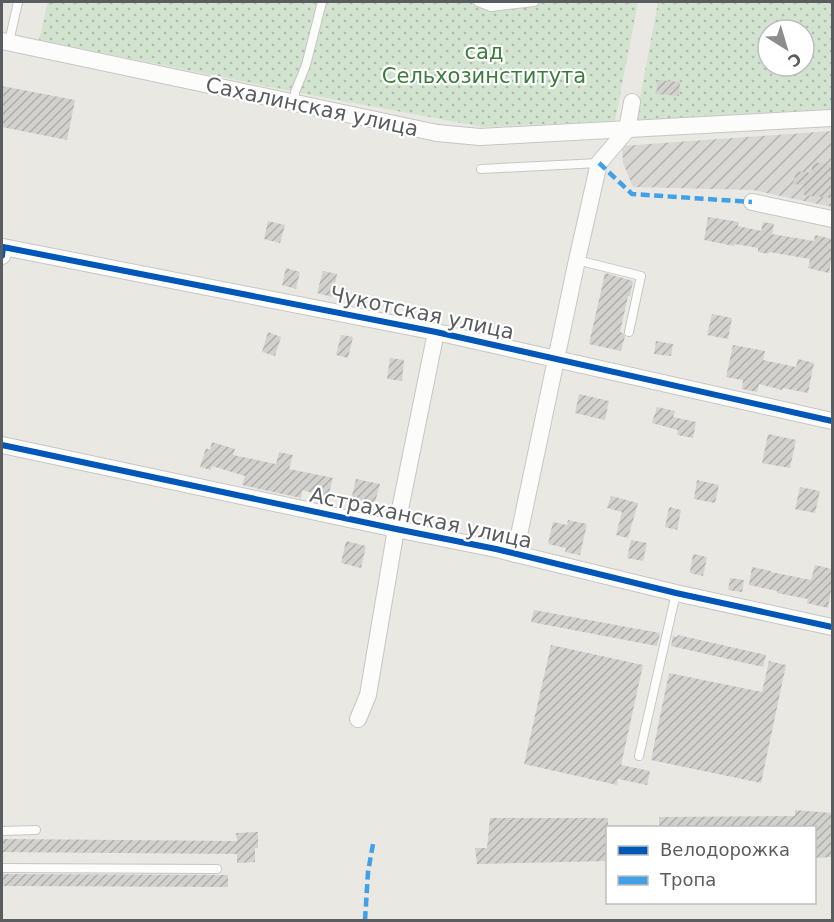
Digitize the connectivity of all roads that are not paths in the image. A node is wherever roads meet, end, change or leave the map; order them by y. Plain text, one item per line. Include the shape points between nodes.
1 (18, 2) edge
2 (322, 2) edge
3 (478, 2) edge
4 (534, 2) edge
5 (5, 41) edge
6 (632, 102) dead end
7 (295, 103) junction
8 (832, 118) edge
9 (627, 130) junction
10 (599, 163) junction
11 (481, 169) dead end
12 (752, 202) dead end
13 (832, 219) edge
14 (2, 251) edge
15 (577, 260) junction
16 (436, 332) junction
17 (629, 332) dead end
18 (557, 358) junction
19 (832, 421) edge
20 (2, 445) edge
21 (396, 529) junction
22 (515, 554) junction
23 (676, 593) junction
24 (832, 627) edge
25 (358, 719) dead end
26 (639, 756) dead end
27 (36, 830) dead end
28 (2, 831) edge
29 (2, 868) edge
30 (217, 869) dead end

1 - 5 lane
2 - 7 lane
3 - 4 lane via 491,6
5 - 7 street, Сахалинская улица
6 - 9 street
7 - 9 street, Сахалинская улица via 437,133 480,137
8 - 9 street, Сахалинская улица
9 - 10 street
10 - 11 lane
10 - 15 street
12 - 13 street
14 - 16 street, Чукотская улица
15 - 17 lane via 641,276
15 - 18 street
16 - 18 street, Чукотская улица
16 - 21 street
18 - 19 street, Чукотская улица
18 - 22 street
20 - 21 street, Астраханская улица
21 - 22 street, Астраханская улица
21 - 25 street via 368,695
22 - 23 street, Астраханская улица
23 - 24 street, Астраханская улица
23 - 26 lane
27 - 28 lane
29 - 30 lane

